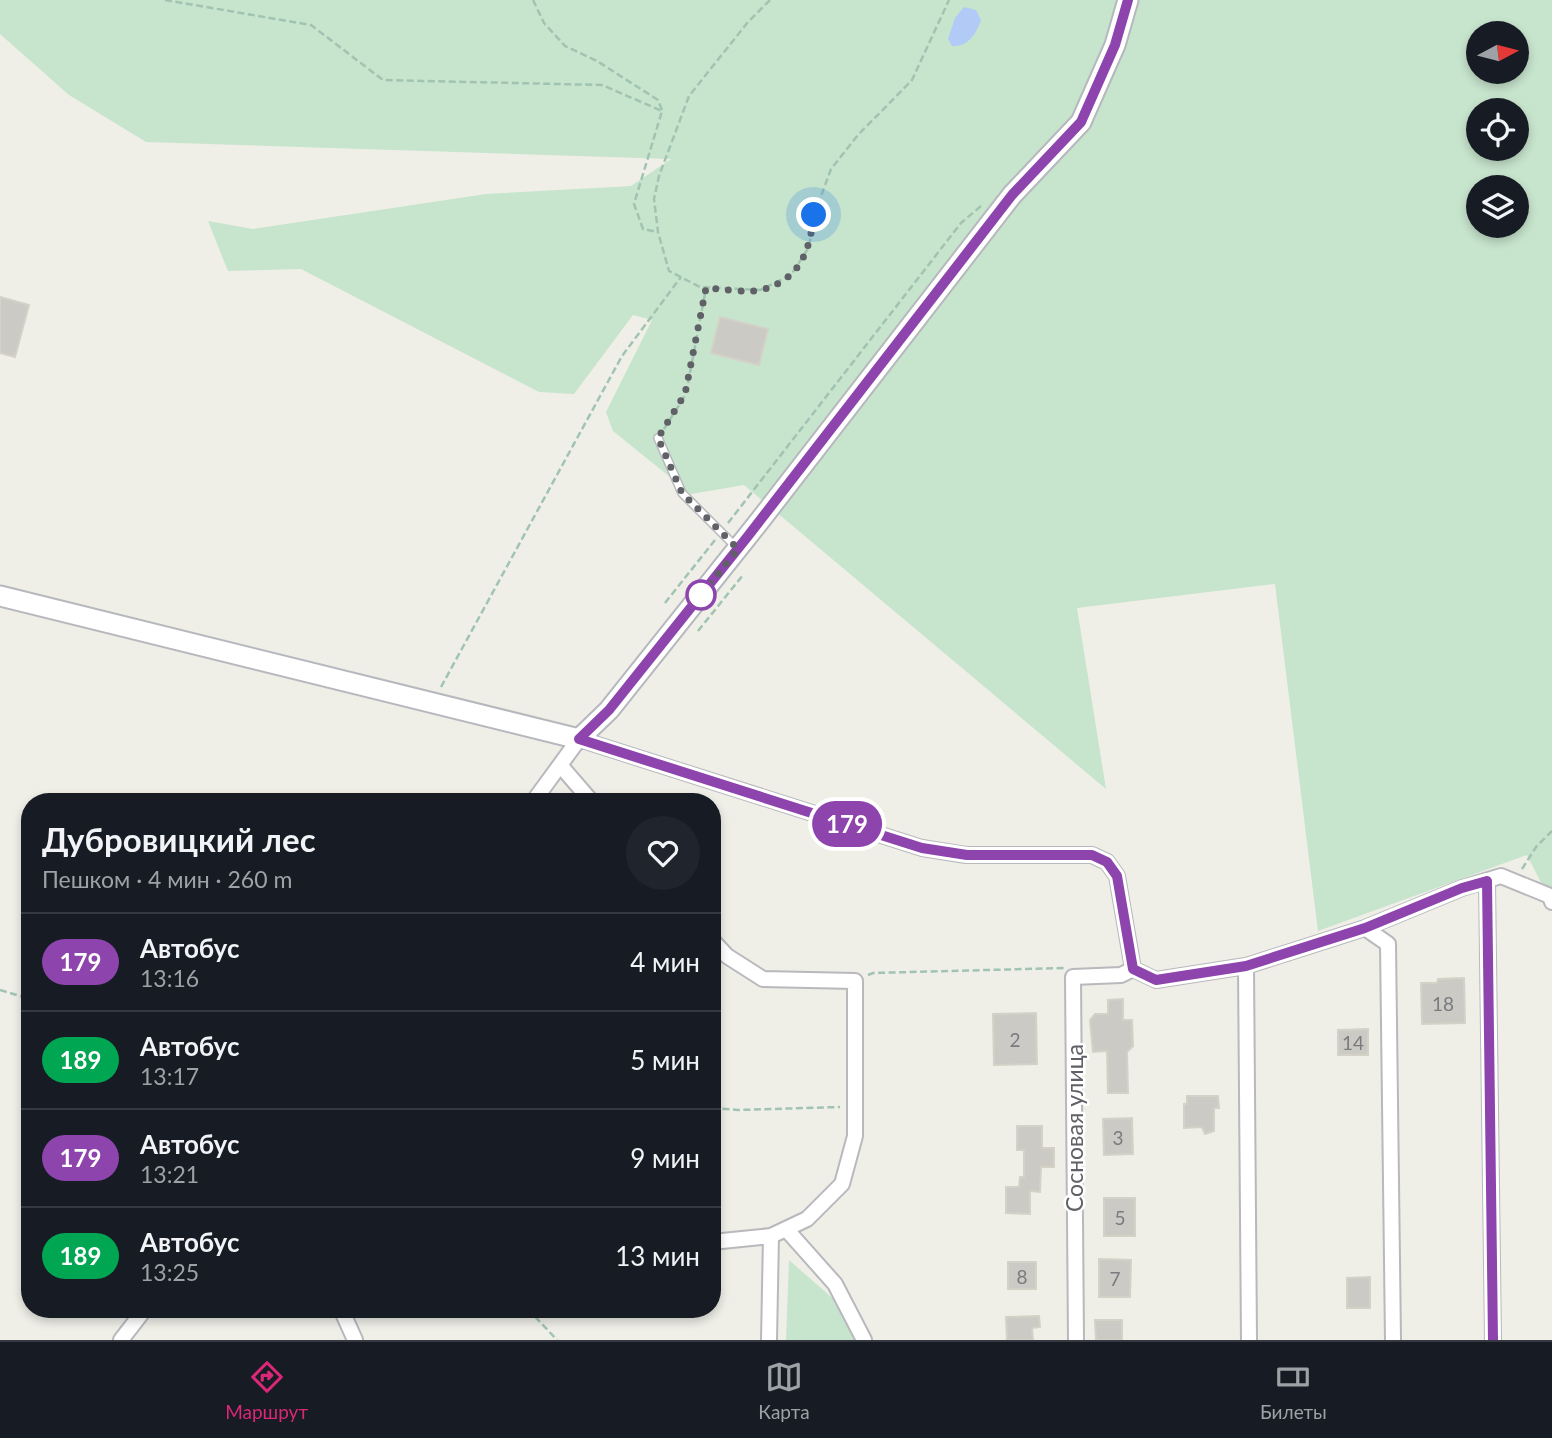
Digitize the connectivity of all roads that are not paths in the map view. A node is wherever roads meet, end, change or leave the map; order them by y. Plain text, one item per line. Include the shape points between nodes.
1 (1128, 0) edge
2 (658, 438) road end
3 (738, 549) junction
4 (0, 596) edge
5 (579, 739) junction
6 (560, 765) junction
7 (540, 793) edge
8 (584, 793) edge
9 (1487, 881) junction
10 (1552, 902) edge
11 (1365, 928) junction
12 (721, 950) edge
13 (1246, 966) junction
14 (1133, 969) junction
15 (786, 1229) junction
16 (771, 1236) junction
17 (721, 1241) edge
18 (138, 1318) edge
19 (345, 1318) edge
20 (121, 1340) edge
21 (355, 1340) edge
22 (769, 1340) edge
23 (864, 1340) edge
24 (1076, 1340) edge
25 (1250, 1340) edge
26 (1393, 1340) edge
27 (1493, 1340) edge

1 - 3 street via 1115,45 1081,122 1012,195
2 - 3 lane via 682,493
3 - 5 street via 609,710
4 - 5 street
5 - 6 street
5 - 14 street via 922,848 967,855 1092,855 1107,862 1117,876
6 - 7 street
6 - 8 street
9 - 10 street via 1501,876 1550,896
9 - 11 street
9 - 27 street
11 - 13 street
11 - 26 street via 1388,944
12 - 15 street via 763,979 855,981 855,1136 842,1184 807,1219
13 - 14 street via 1156,980
13 - 25 street
14 - 24 street, Сосновая улица via 1121,975 1073,977
15 - 16 street
15 - 23 street via 835,1284
16 - 17 street
16 - 22 street
18 - 20 street
19 - 21 street

